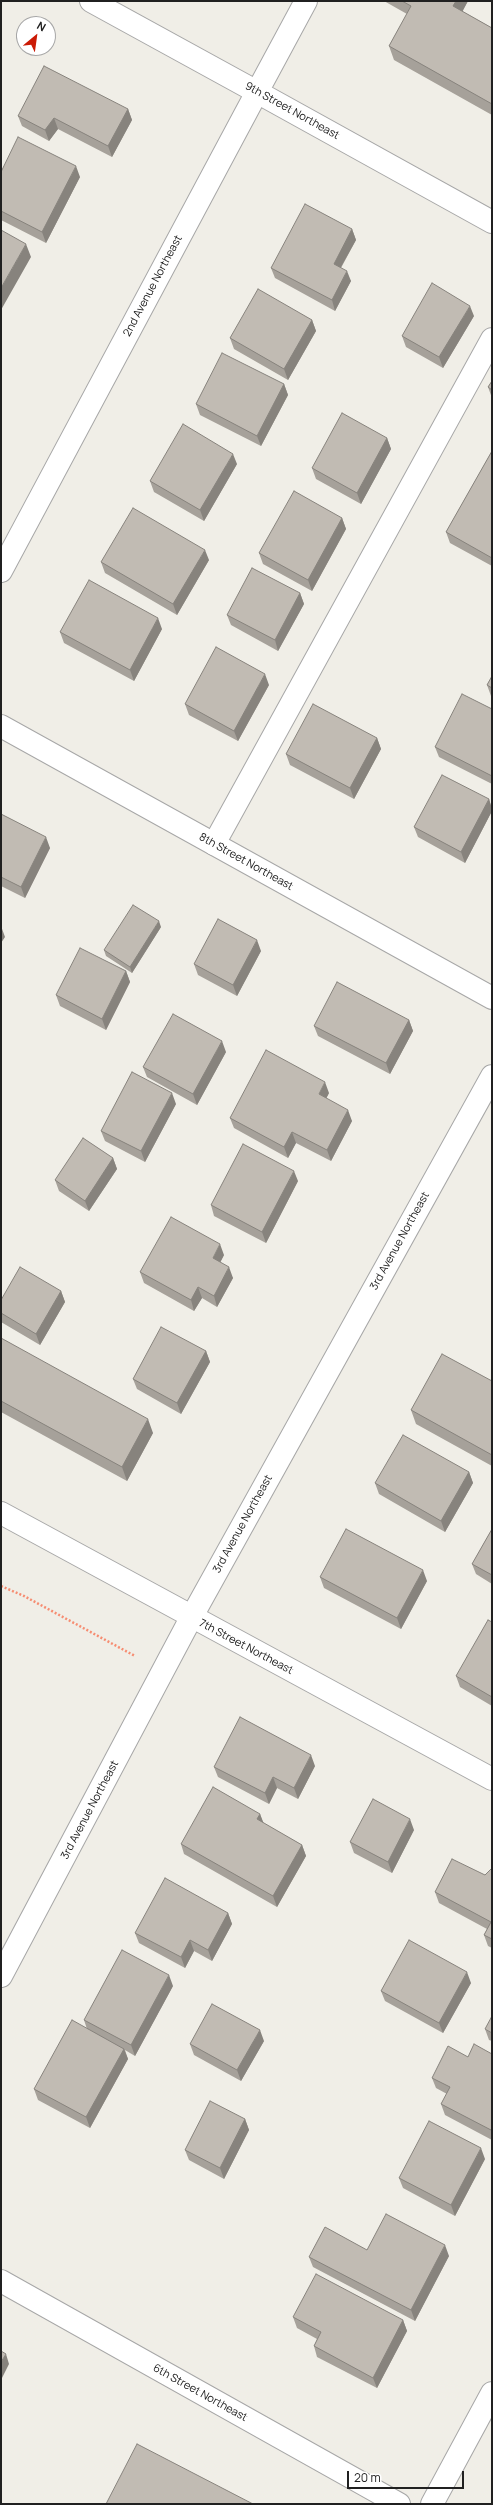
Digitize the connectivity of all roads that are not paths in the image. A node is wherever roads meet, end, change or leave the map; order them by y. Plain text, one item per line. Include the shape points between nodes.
1 (91, 1) edge
2 (306, 1) edge
3 (257, 92) junction
4 (492, 222) edge
5 (492, 339) edge
6 (1, 571) edge
7 (1, 726) edge
8 (214, 844) junction
9 (492, 998) edge
10 (492, 1076) edge
11 (1, 1513) edge
12 (191, 1618) junction
13 (492, 1779) edge
14 (1, 1976) edge
15 (1, 2281) edge
16 (492, 2393) edge
17 (399, 2504) edge
18 (432, 2504) edge

1 - 3 street, 9th Street Northeast
2 - 3 street, 2nd Avenue Northeast
3 - 4 street, 9th Street Northeast
3 - 6 street, 2nd Avenue Northeast
5 - 8 street
7 - 8 street, 8th Street Northeast
8 - 9 street, 8th Street Northeast
10 - 12 street, 3rd Avenue Northeast
11 - 12 street, 7th Street Northeast
12 - 13 street, 7th Street Northeast
12 - 14 street, 3rd Avenue Northeast
15 - 17 street, 6th Street Northeast
16 - 18 street

